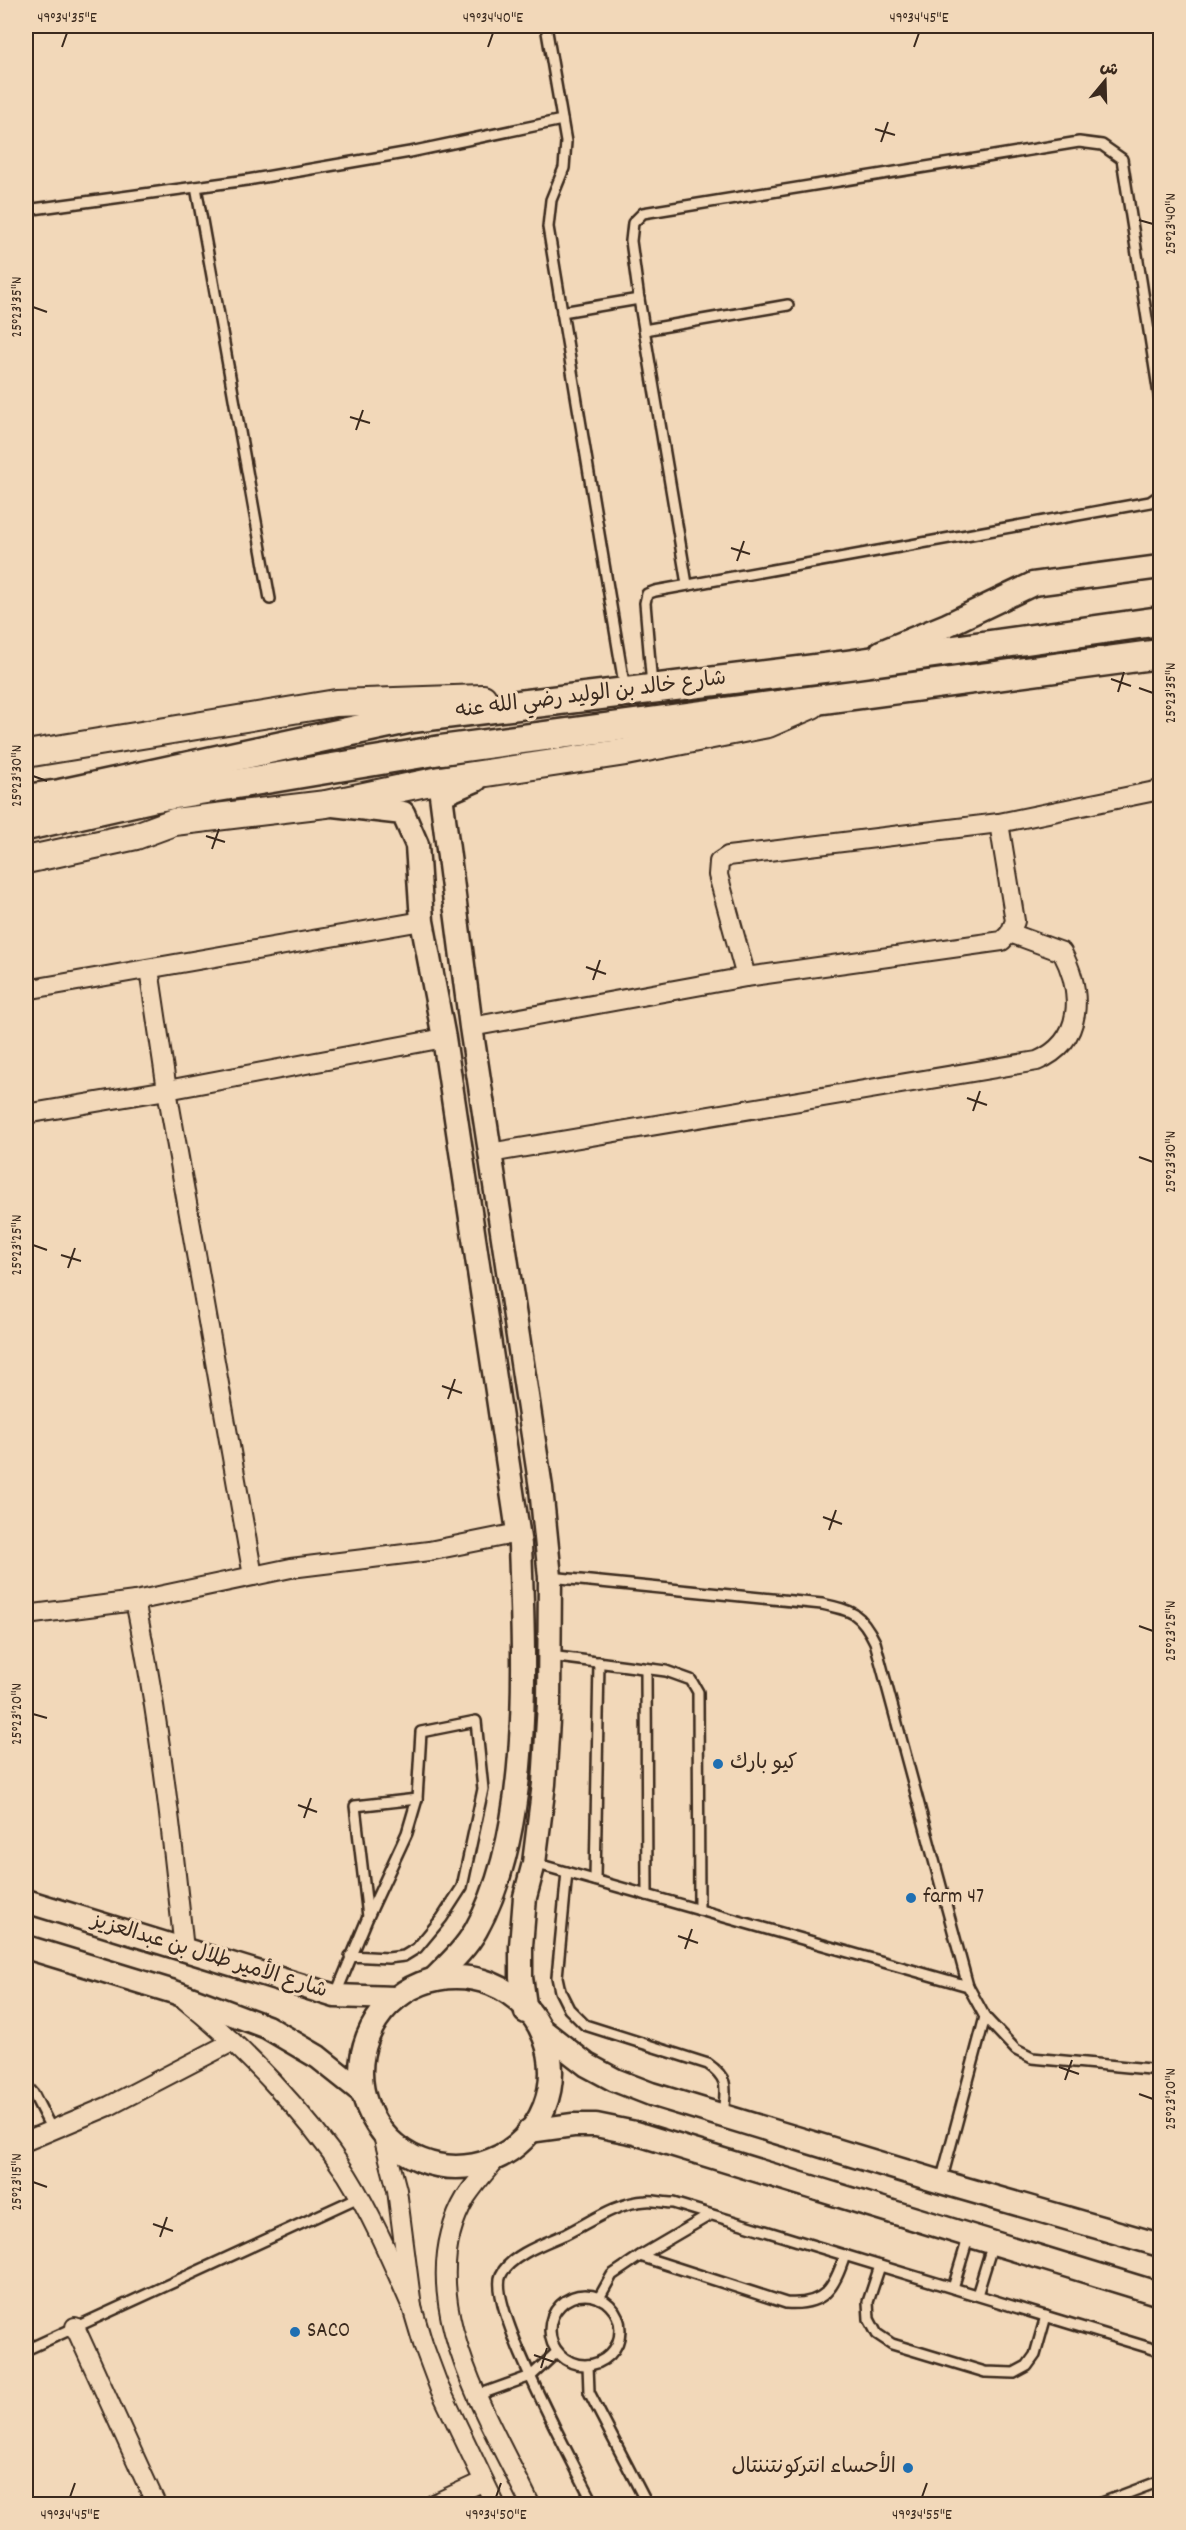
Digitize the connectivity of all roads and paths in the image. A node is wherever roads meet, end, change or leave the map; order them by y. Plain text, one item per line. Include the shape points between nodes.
1 (546, 26) edge
2 (562, 120) junction
3 (196, 187) junction
4 (26, 210) edge
5 (639, 299) junction
6 (788, 305) dead end
7 (562, 312) junction
8 (644, 330) junction
9 (1161, 401) edge
10 (1161, 495) edge
11 (1161, 567) edge
12 (687, 584) junction
13 (270, 600) dead end
14 (1161, 621) edge
15 (1161, 654) edge
16 (848, 665) junction
17 (631, 691) junction
18 (828, 699) junction
19 (26, 754) edge
20 (491, 773) junction
21 (1161, 790) edge
22 (26, 799) edge
23 (326, 804) junction
24 (999, 823) junction
25 (26, 826) edge
26 (26, 860) edge
27 (423, 921) junction
28 (1010, 933) junction
29 (149, 969) junction
30 (746, 977) junction
31 (26, 990) edge
32 (471, 1027) junction
33 (444, 1038) junction
34 (167, 1090) junction
35 (26, 1114) edge
36 (490, 1153) junction
37 (518, 1533) junction
38 (253, 1576) junction
39 (550, 1577) junction
40 (135, 1601) junction
41 (26, 1615) edge
42 (550, 1656) junction
43 (599, 1662) junction
44 (646, 1669) junction
45 (417, 1799) junction
46 (534, 1863) junction
47 (567, 1872) junction
48 (595, 1880) junction
49 (647, 1895) junction
50 (26, 1901) edge
51 (699, 1910) junction
52 (368, 1917) junction
53 (26, 1947) edge
54 (184, 1950) junction
55 (350, 1956) junction
56 (435, 1978) junction
57 (968, 1986) junction
58 (174, 1992) junction
59 (335, 1996) junction
60 (395, 1998) junction
61 (526, 2012) junction
62 (985, 2017) junction
63 (542, 2030) junction
64 (232, 2042) junction
65 (1161, 2070) edge
66 (26, 2085) edge
67 (362, 2092) junction
68 (723, 2116) junction
69 (51, 2128) junction
70 (529, 2131) junction
71 (382, 2132) junction
72 (26, 2141) edge
73 (498, 2157) junction
74 (941, 2182) junction
75 (359, 2197) junction
76 (710, 2215) junction
77 (969, 2235) junction
78 (994, 2243) junction
79 (1161, 2245) edge
80 (845, 2255) junction
81 (640, 2256) junction
82 (880, 2266) junction
83 (953, 2288) junction
84 (1161, 2294) edge
85 (977, 2295) junction
86 (599, 2298) junction
87 (412, 2307) junction
88 (1046, 2316) junction
89 (75, 2327) junction
90 (26, 2350) edge
91 (1161, 2351) edge
92 (557, 2352) junction
93 (588, 2365) junction
94 (531, 2376) junction
95 (478, 2395) junction
96 (484, 2481) junction
97 (1161, 2481) edge
98 (156, 2505) edge
99 (434, 2505) edge
100 (495, 2505) edge
101 (531, 2505) edge
102 (594, 2505) edge
103 (647, 2505) edge
104 (1099, 2505) edge

1 - 2 lane
2 - 3 lane via 410,152
2 - 7 lane via 566,142 564,168 551,200 548,227
3 - 4 lane
3 - 13 lane
5 - 7 lane
5 - 8 lane
5 - 9 lane via 631,241 633,223 643,213 1079,142 1102,145 1122,159
6 - 8 lane
7 - 17 lane
8 - 12 lane
10 - 12 lane via 1150,502
11 - 16 street via 1033,584 947,626
12 - 17 lane via 647,594
14 - 16 main road, شارع خالد بن الوليد رضي الله عنه
15 - 18 main road, شارع خالد بن الوليد رضي الله عنه
16 - 17 main road, شارع خالد بن الوليد رضي الله عنه
17 - 19 main road via 336,703
17 - 22 main road, شارع خالد بن الوليد رضي الله عنه via 412,718
18 - 20 main road via 768,724
18 - 25 main road, شارع خالد بن الوليد رضي الله عنه via 441,750 150,798
20 - 23 main road
20 - 32 street via 441,795
21 - 24 street
23 - 26 main road via 174,822 136,836
23 - 27 street via 403,813 417,845
24 - 28 street via 1015,921
24 - 30 street via 728,856 719,862 718,875
27 - 29 street
27 - 33 street
28 - 30 street via 1002,941
28 - 36 street via 1062,952 1072,970 1077,998 1070,1033 1051,1055 1037,1061
29 - 31 street
29 - 34 street
30 - 32 street
32 - 36 street
33 - 34 street
33 - 37 street
34 - 35 street
34 - 38 street
36 - 39 street via 541,1488
37 - 38 street via 429,1551
37 - 56 street via 522,1703 511,1831 496,1887 476,1930
38 - 40 street
39 - 42 street
39 - 57 lane via 822,1604 847,1610 866,1622 875,1642
40 - 41 street
40 - 54 street via 170,1820
42 - 43 lane
42 - 46 street via 544,1784
43 - 44 lane
43 - 48 lane
44 - 49 lane
44 - 51 lane via 680,1674 691,1680 698,1692
45 - 52 lane via 392,1868
45 - 52 lane via 355,1806
45 - 55 lane via 421,1732 476,1721 483,1789 462,1887 417,1948 404,1956 388,1958
46 - 47 lane
46 - 61 street via 525,1897 521,1946
47 - 48 lane
47 - 68 lane via 557,1977 569,2008 585,2025 708,2064 726,2083
48 - 49 lane
49 - 51 lane
50 - 54 street, شارع الأمير طلال بن عبدالعزيز
51 - 57 lane
52 - 55 lane
53 - 58 street, شارع الأمير طلال بن عبدالعزيز
54 - 59 street, شارع الأمير طلال بن عبدالعزيز
55 - 59 lane
56 - 60 street
56 - 61 street via 476,1979 496,1986 515,1998
57 - 62 lane
58 - 64 street
58 - 67 street, شارع الأمير طلال بن عبدالعزيز via 267,2027 318,2057
59 - 60 street, شارع الأمير طلال بن عبدالعزيز
60 - 67 street via 370,2031 363,2050
61 - 63 street
62 - 65 lane via 1016,2050 1032,2058
62 - 74 lane
63 - 68 street via 587,2065 615,2080
63 - 70 street via 549,2051 549,2092
64 - 69 street via 109,2106
64 - 75 street via 319,2138
66 - 69 lane
67 - 71 street
68 - 74 street
69 - 72 street
70 - 73 street via 517,2145
70 - 77 street via 596,2125 635,2133
71 - 73 street via 415,2157 435,2164 476,2164
71 - 87 street via 397,2190
73 - 95 street via 466,2196 453,2226 446,2264 453,2333
74 - 79 street
75 - 87 street
75 - 89 lane
76 - 80 lane
76 - 81 lane
76 - 94 lane via 645,2201 620,2207 516,2258 501,2274 499,2290 503,2310
77 - 78 street
77 - 83 lane
78 - 84 street
78 - 85 lane
80 - 81 lane via 837,2280 827,2293 799,2304
80 - 82 lane
81 - 86 lane via 612,2275
82 - 83 lane
82 - 88 lane via 868,2302 869,2319 878,2334 892,2344 985,2372 1014,2373 1027,2366 1035,2355
83 - 85 lane
85 - 88 lane
86 - 92 lane via 576,2296 556,2308 549,2330
86 - 93 lane via 616,2313 620,2336 609,2356
87 - 96 street via 439,2387
88 - 91 lane
89 - 90 lane
89 - 98 street
92 - 93 lane via 576,2364
92 - 94 lane
93 - 103 lane via 589,2392
94 - 95 lane
94 - 102 lane
95 - 101 street
96 - 99 street
96 - 100 street
97 - 104 lane

